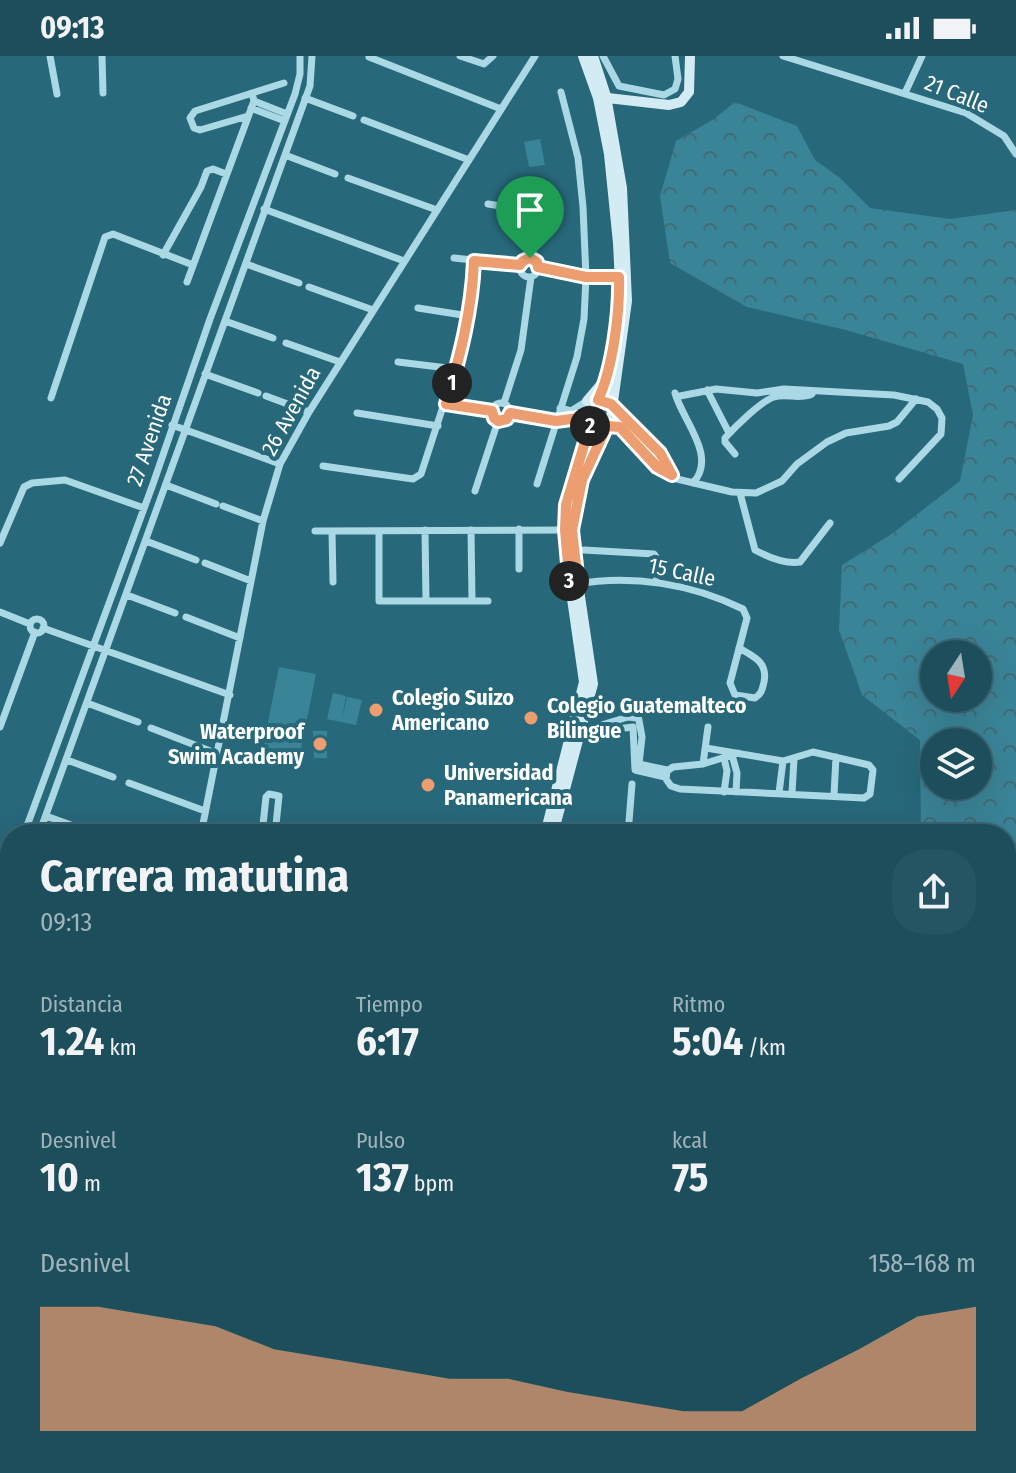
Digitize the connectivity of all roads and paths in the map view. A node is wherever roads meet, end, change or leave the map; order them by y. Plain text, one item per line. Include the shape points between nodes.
1 (50, 56) edge
2 (102, 56) edge
3 (300, 56) edge
4 (312, 56) edge
5 (460, 56) edge
6 (493, 56) edge
7 (535, 56) edge
8 (583, 56) edge
9 (593, 56) edge
10 (603, 56) edge
11 (675, 56) edge
12 (690, 56) edge
13 (922, 56) edge
14 (369, 57) edge
15 (787, 57) edge
16 (284, 83) dead end
17 (561, 92) dead end
18 (103, 93) dead end
19 (905, 93) junction
20 (57, 94) dead end
21 (602, 97) junction
22 (305, 98) junction
23 (251, 104) junction
24 (501, 109) junction
25 (353, 116) dead end
26 (286, 118) junction
27 (364, 120) dead end
28 (1016, 154) edge
29 (285, 155) junction
30 (469, 160) junction
31 (226, 174) junction
32 (335, 174) dead end
33 (348, 178) dead end
34 (525, 191) dead end
35 (488, 204) dead end
36 (254, 205) junction
37 (265, 210) junction
38 (437, 210) junction
39 (526, 210) junction
40 (163, 255) junction
41 (454, 258) dead end
42 (530, 258) junction
43 (404, 261) junction
44 (474, 261) junction
45 (246, 264) junction
46 (193, 265) junction
47 (520, 265) junction
48 (538, 267) junction
49 (531, 277) junction
50 (586, 277) junction
51 (619, 277) junction
52 (187, 282) dead end
53 (299, 283) dead end
54 (309, 287) dead end
55 (418, 308) dead end
56 (373, 310) junction
57 (469, 316) junction
58 (225, 321) junction
59 (273, 338) dead end
60 (286, 343) dead end
61 (340, 362) junction
62 (398, 362) dead end
63 (456, 369) junction
64 (205, 374) junction
65 (707, 390) junction
66 (765, 396) junction
67 (51, 398) dead end
68 (916, 399) junction
69 (593, 401) junction
70 (504, 403) junction
71 (446, 404) junction
72 (612, 405) junction
73 (560, 408) junction
74 (492, 411) junction
75 (309, 412) junction
76 (357, 413) dead end
77 (510, 413) junction
78 (578, 418) junction
79 (498, 421) junction
80 (556, 421) junction
81 (591, 422) junction
82 (172, 425) junction
83 (438, 426) junction
84 (607, 426) junction
85 (185, 430) junction
86 (729, 433) junction
87 (735, 454) dead end
88 (280, 464) junction
89 (323, 466) dead end
90 (672, 475) junction
91 (899, 479) dead end
92 (693, 483) junction
93 (537, 484) dead end
94 (166, 485) junction
95 (475, 491) dead end
96 (740, 493) junction
97 (144, 508) junction
98 (263, 521) junction
99 (830, 523) dead end
100 (519, 529) junction
101 (425, 530) junction
102 (471, 530) junction
103 (568, 530) junction
104 (315, 531) dead end
105 (332, 531) junction
106 (379, 531) junction
107 (146, 541) junction
108 (0, 543) edge
109 (584, 550) dead end
110 (196, 560) dead end
111 (205, 563) dead end
112 (519, 569) dead end
113 (251, 581) junction
114 (333, 582) dead end
115 (656, 582) junction
116 (574, 585) junction
117 (127, 595) junction
118 (472, 600) junction
119 (426, 601) junction
120 (488, 601) dead end
121 (0, 612) edge
122 (175, 613) dead end
123 (186, 617) dead end
124 (30, 624) junction
125 (43, 628) junction
126 (35, 632) junction
127 (240, 638) junction
128 (94, 646) junction
129 (739, 648) junction
130 (106, 651) junction
131 (230, 695) junction
132 (87, 703) junction
133 (636, 704) dead end
134 (637, 718) junction
135 (138, 722) dead end
136 (0, 727) edge
137 (708, 727) dead end
138 (151, 728) dead end
139 (637, 732) junction
140 (578, 734) junction
141 (706, 748) junction
142 (218, 754) junction
143 (732, 755) junction
144 (836, 757) junction
145 (794, 759) junction
146 (67, 760) junction
147 (783, 761) junction
148 (703, 764) junction
149 (666, 774) junction
150 (113, 777) dead end
151 (129, 783) dead end
152 (632, 784) dead end
153 (724, 792) junction
154 (736, 792) junction
155 (779, 793) junction
156 (792, 793) junction
157 (834, 795) junction
158 (205, 811) junction
159 (46, 816) junction
160 (28, 824) edge
161 (43, 824) edge
162 (68, 824) edge
163 (203, 824) edge
164 (263, 824) edge
165 (276, 824) edge
166 (548, 824) edge
167 (556, 824) edge
168 (629, 824) edge

1 - 20 street
2 - 18 street
3 - 26 street, 27 Avenida
4 - 22 street, 27 Avenida
5 - 6 street via 484,64
7 - 24 street, 26 Avenida
8 - 21 main road
9 - 21 main road
10 - 11 street via 619,86 664,95 675,89 678,79
12 - 21 main road via 685,99 669,105
13 - 19 street
14 - 24 street
15 - 19 street, 21 Calle
16 - 23 street
17 - 50 street via 578,158
19 - 28 street, 21 Calle via 966,113 1004,136
21 - 51 main road
21 - 72 main road via 622,188 627,270
22 - 25 street
22 - 29 street, 27 Avenida
23 - 23 street via 195,111 190,118 198,130
23 - 26 street
23 - 31 street
24 - 30 street, 26 Avenida
26 - 36 street, 27 Avenida
27 - 30 street
29 - 32 street
29 - 37 street, 27 Avenida
30 - 38 street, 26 Avenida
31 - 40 street via 207,171
31 - 46 street
33 - 38 street
34 - 39 street
35 - 39 street
36 - 37 street
36 - 82 street, 27 Avenida
37 - 43 street
37 - 45 street, 27 Avenida
38 - 43 street, 26 Avenida
39 - 42 street
40 - 46 street
40 - 67 street via 113,234 105,237
41 - 44 street
42 - 47 street
42 - 48 street
43 - 56 street, 26 Avenida
44 - 47 street
44 - 57 street
45 - 53 street
45 - 58 street, 27 Avenida
46 - 52 street
47 - 49 street via 522,274
48 - 49 street
48 - 50 street
49 - 70 street via 521,350
50 - 51 street
50 - 73 street via 577,357
51 - 69 main road via 605,380
54 - 56 street
55 - 57 street
56 - 61 street, 26 Avenida
57 - 63 street
58 - 59 street
58 - 64 street, 27 Avenida
60 - 61 street
61 - 75 street, 26 Avenida
62 - 63 street
63 - 71 street
64 - 75 street
64 - 85 street, 27 Avenida
65 - 66 street
65 - 86 street
65 - 92 street via 678,394 702,458
66 - 68 street via 776,389
66 - 86 street
68 - 91 street via 937,409 943,427
68 - 96 street via 897,422 846,433 813,451 772,488
69 - 72 street
69 - 73 street via 575,410
69 - 78 street
69 - 81 main road
70 - 74 street
70 - 77 street
71 - 74 street
71 - 83 street
72 - 84 main road
72 - 90 street via 660,453
73 - 80 street
74 - 79 street
75 - 88 street, 26 Avenida
76 - 83 street
77 - 79 street
77 - 80 street
78 - 80 street
78 - 81 street
79 - 95 street
80 - 93 street
81 - 84 street
81 - 103 main road via 566,505
82 - 85 street
82 - 97 street, 27 Avenida
83 - 89 street via 416,478
84 - 90 street via 620,427 657,467
84 - 103 main road via 582,480
85 - 88 street
85 - 94 street, 27 Avenida
86 - 87 street via 724,440
88 - 98 street, 26 Avenida
90 - 92 street
92 - 96 street
94 - 98 street
94 - 107 street, 27 Avenida
96 - 99 street via 755,550 775,558 800,562
97 - 108 street via 65,480 32,483 24,487
97 - 128 street, 27 Avenida
98 - 113 street, 26 Avenida
100 - 102 street
100 - 103 street
100 - 112 street
101 - 102 street
101 - 106 street
101 - 119 street
102 - 118 street
103 - 116 main road
104 - 105 street
105 - 106 street
105 - 114 street
106 - 119 street via 379,601
107 - 110 street
107 - 117 street, 27 Avenida
109 - 115 street via 651,553 657,557
111 - 113 street
113 - 127 street, 26 Avenida
115 - 116 street, 15 Calle via 604,579
115 - 129 street, 15 Calle via 743,609 747,618
116 - 140 main road via 593,676 592,696
117 - 122 street
117 - 130 street, 27 Avenida
118 - 119 street
118 - 120 street
121 - 124 street
123 - 127 street
124 - 125 street via 38,619
124 - 126 street
125 - 126 street
125 - 128 street
126 - 136 street
127 - 131 street, 26 Avenida
128 - 130 street
128 - 160 street, 27 Avenida
129 - 129 street, 15 Calle via 731,689 735,695 755,698 765,670 761,661
130 - 131 street
130 - 132 street, 27 Avenida
131 - 142 street, 26 Avenida
132 - 135 street
132 - 146 street, 27 Avenida
133 - 134 street
134 - 139 street
134 - 140 street
137 - 141 street
138 - 142 street
139 - 140 street via 630,726
139 - 149 street via 634,767
140 - 166 main road
140 - 167 main road
141 - 143 street
141 - 148 street
142 - 158 street, 26 Avenida
143 - 147 street
143 - 148 street
143 - 153 street
143 - 154 street
144 - 145 street via 811,752
144 - 157 street
144 - 157 street via 873,770 868,797
145 - 147 street
145 - 156 street
146 - 150 street
146 - 159 street, 27 Avenida
147 - 155 street
148 - 149 street via 673,767
149 - 153 street via 669,785 677,789
151 - 158 street
152 - 168 street
153 - 154 street
154 - 155 street
155 - 156 street
156 - 157 street
158 - 163 street, 26 Avenida
159 - 161 street, 27 Avenida
159 - 162 street
164 - 165 street via 269,794 279,796

